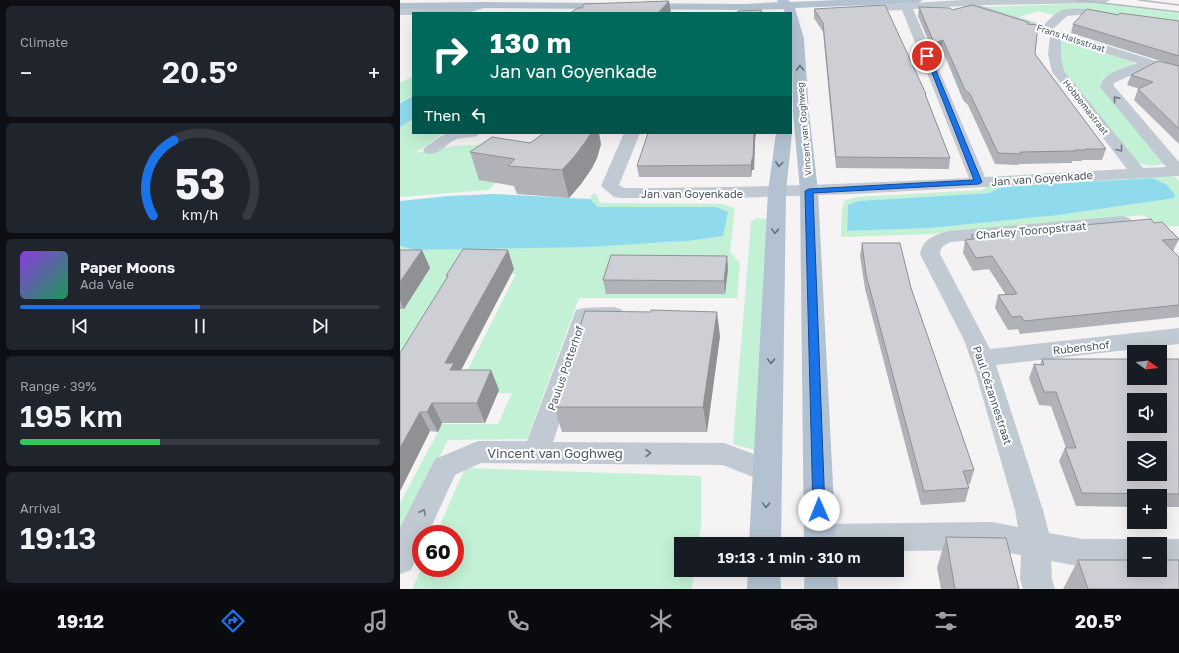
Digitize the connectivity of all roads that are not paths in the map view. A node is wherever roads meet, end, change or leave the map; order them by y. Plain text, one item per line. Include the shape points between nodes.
1 (435, 0) edge
2 (623, 0) edge
3 (1018, 0) edge
4 (1105, 0) edge
5 (400, 1) edge
6 (612, 2) edge
7 (998, 2) junction
8 (912, 3) edge
9 (962, 3) junction
10 (483, 5) junction
11 (781, 5) edge
12 (400, 6) edge
13 (841, 10) edge
14 (400, 12) edge
15 (1122, 17) edge
16 (792, 27) edge
17 (1051, 32) junction
18 (1148, 63) junction
19 (1179, 72) edge
20 (462, 134) edge
21 (632, 134) edge
22 (784, 134) edge
23 (431, 150) dead end
24 (1138, 172) junction
25 (1178, 172) edge
26 (979, 182) junction
27 (809, 191) junction
28 (777, 192) junction
29 (1142, 220) edge
30 (930, 254) joint
31 (637, 314) edge
32 (1179, 336) edge
33 (982, 358) junction
34 (536, 452) junction
35 (768, 471) junction
36 (765, 537) edge
37 (820, 537) edge
38 (904, 539) edge
39 (1036, 544) junction
40 (1127, 553) edge
41 (1167, 553) edge
42 (1179, 553) edge
43 (400, 560) edge
44 (764, 577) edge
45 (821, 577) edge
46 (764, 589) edge
47 (821, 589) edge
48 (1039, 589) edge

1 - 5 main road
2 - 6 main road
3 - 7 street
4 - 7 street
6 - 10 main road
6 - 11 main road
7 - 9 street
8 - 9 street
8 - 11 main road
8 - 13 street
8 - 26 street
9 - 17 street, Frans Halsstraat
10 - 12 main road
10 - 14 street via 471,9
15 - 17 street via 1064,12
27 -> 16 main road, Vincent van Goghweg via 801,112 798,39
17 - 18 street, Frans Halsstraat
17 -> 24 street, Hobbemastraat via 1058,72
18 - 19 street, Frans Halsstraat
25 -> 18 street via 1107,87 1110,79
20 - 23 street via 453,135
21 - 28 street, Jan van Goyenkade via 610,186 620,193
22 -> 28 main road, Vincent van Goghweg
24 - 25 street, Jan van Goyenkade
24 - 26 street, Jan van Goyenkade
26 - 27 street, Jan van Goyenkade
27 - 28 street, Vincent van Goghweg
27 - 37 main road, Vincent van Goghweg
28 -> 35 main road, Vincent van Goghweg
29 - 30 street, Charley Tooropstraat via 949,237 937,241 931,247
30 - 33 street, Paul Cézannestraat
31 - 34 street, Paulus Potterhof via 584,315
32 - 33 street, Rubenshof
33 - 39 street, Paul Cézannestraat via 1029,510
34 -> 35 street, Vincent van Goghweg via 724,454
43 -> 34 street, Vincent van Goghweg via 445,467 478,452
35 -> 36 main road, Vincent van Goghweg
38 - 39 street via 992,536
39 - 40 street via 1083,553
39 - 48 street, Paul Cézannestraat via 1036,579
41 - 42 street
44 - 46 main road
45 - 47 main road

